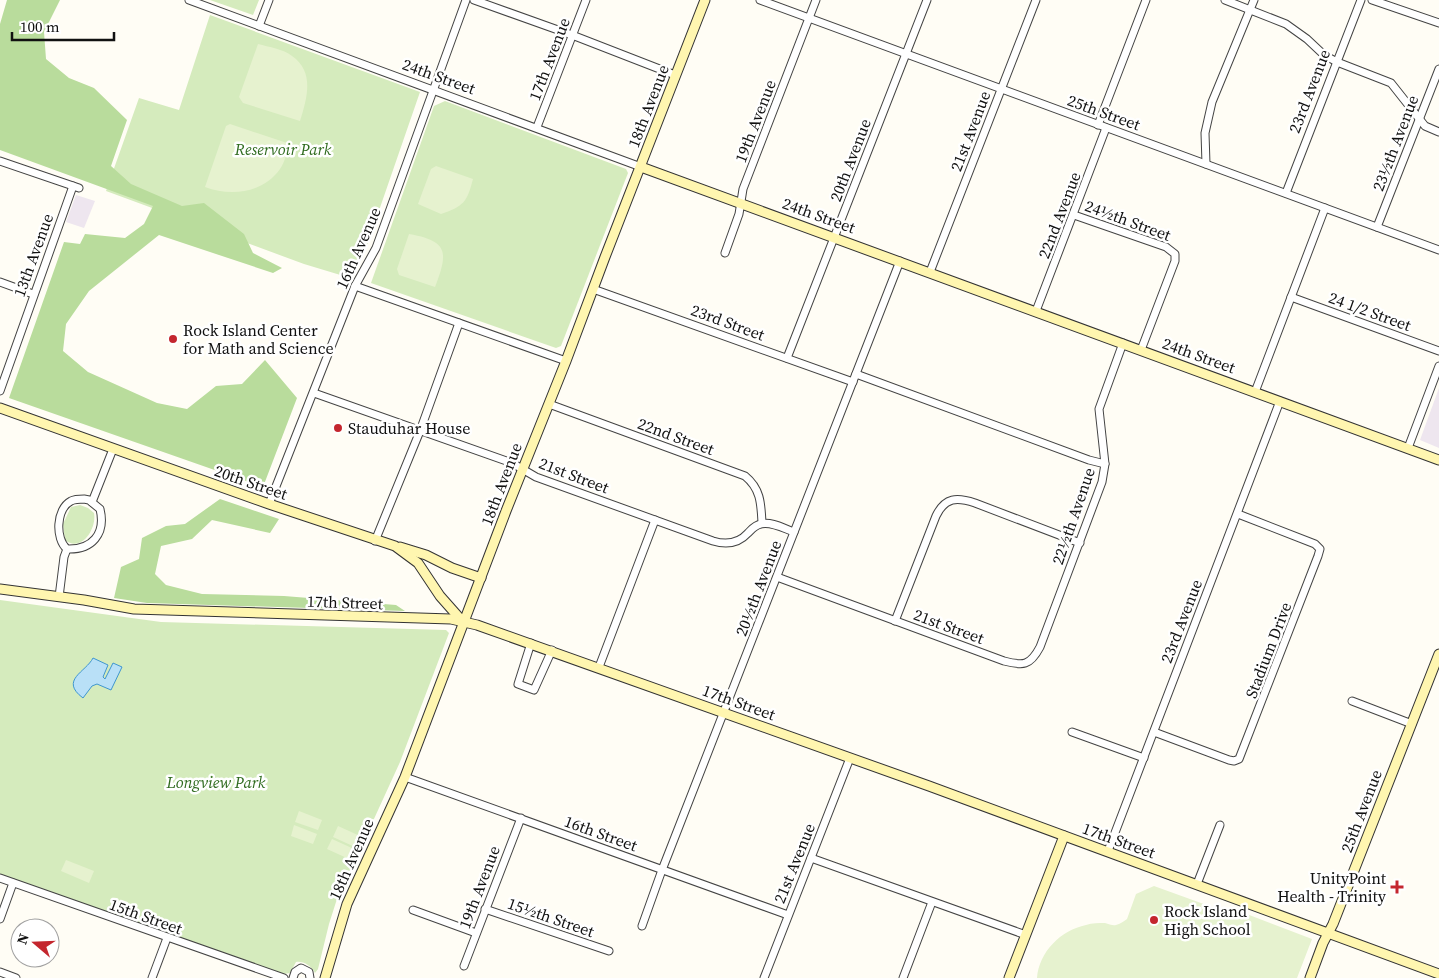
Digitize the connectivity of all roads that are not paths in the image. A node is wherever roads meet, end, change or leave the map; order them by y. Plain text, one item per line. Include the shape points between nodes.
1 (189, 0) edge
2 (269, 0) edge
3 (466, 0) edge
4 (474, 0) edge
5 (586, 0) edge
6 (705, 0) edge
7 (760, 0) edge
8 (816, 0) edge
9 (927, 0) edge
10 (1036, 0) edge
11 (1146, 0) edge
12 (1225, 0) edge
13 (1254, 0) edge
14 (1362, 0) edge
15 (1372, 0) edge
16 (1250, 9) junction
17 (809, 18) junction
18 (1439, 23) edge
19 (258, 26) junction
20 (572, 35) junction
21 (906, 54) junction
22 (1337, 62) junction
23 (1439, 69) edge
24 (675, 75) junction
25 (432, 89) junction
26 (1001, 89) junction
27 (1419, 120) junction
28 (1098, 125) junction
29 (536, 128) junction
30 (1106, 128) junction
31 (1439, 132) edge
32 (0, 161) edge
33 (1206, 164) junction
34 (641, 167) junction
35 (1286, 193) junction
36 (741, 203) junction
37 (1325, 208) junction
38 (1074, 215) junction
39 (1378, 227) junction
40 (834, 237) junction
41 (1439, 250) edge
42 (725, 253) dead end
43 (900, 261) junction
44 (930, 272) junction
45 (0, 282) edge
46 (355, 286) junction
47 (594, 288) junction
48 (33, 294) junction
49 (1291, 297) junction
50 (1036, 311) junction
51 (459, 323) junction
52 (1123, 343) junction
53 (1141, 350) junction
54 (1439, 351) edge
55 (787, 358) junction
56 (566, 361) junction
57 (1439, 366) edge
58 (856, 374) junction
59 (853, 382) junction
60 (0, 390) edge
61 (1255, 392) junction
62 (314, 393) junction
63 (1280, 401) junction
64 (549, 404) junction
65 (0, 408) edge
66 (420, 431) junction
67 (1408, 448) junction
68 (113, 449) junction
69 (1439, 460) edge
70 (1105, 464) junction
71 (522, 469) junction
72 (92, 502) junction
73 (269, 504) junction
74 (1238, 514) junction
75 (655, 520) junction
76 (762, 523) junction
77 (794, 532) junction
78 (375, 541) junction
79 (1080, 543) junction
80 (395, 546) junction
81 (67, 549) junction
82 (481, 578) junction
83 (777, 578) junction
84 (0, 589) edge
85 (59, 597) junction
86 (895, 621) junction
87 (464, 622) junction
88 (531, 643) junction
89 (552, 650) junction
90 (1439, 654) edge
91 (1027, 662) joint
92 (598, 667) junction
93 (1352, 701) dead end
94 (724, 713) junction
95 (1412, 724) junction
96 (1072, 732) dead end
97 (1154, 732) junction
98 (850, 758) junction
99 (1144, 758) junction
100 (405, 777) junction
101 (521, 818) junction
102 (1220, 825) dead end
103 (1064, 836) junction
104 (1108, 851) junction
105 (811, 858) junction
106 (662, 870) junction
107 (0, 878) edge
108 (13, 883) junction
109 (1197, 884) junction
110 (932, 902) junction
111 (485, 909) junction
112 (413, 910) dead end
113 (788, 915) junction
114 (0, 919) edge
115 (642, 926) dead end
116 (476, 933) junction
117 (1329, 933) junction
118 (1026, 935) junction
119 (167, 938) junction
120 (609, 951) dead end
121 (464, 966) dead end
122 (0, 972) edge
123 (1439, 974) edge
124 (16, 978) edge
125 (152, 978) edge
126 (284, 978) edge
127 (293, 978) edge
128 (310, 978) edge
129 (325, 978) edge
130 (764, 978) edge
131 (903, 978) edge
132 (1009, 978) edge
133 (1310, 978) edge

1 - 19 street, 24th Street
2 - 19 street
3 - 25 street, 16th Avenue
4 - 20 street
5 - 20 street, 17th Avenue
6 - 24 street, 18th Avenue
7 - 17 street, 25th Street
8 - 17 street, 19th Avenue
9 - 21 street, 20th Avenue
10 - 26 street, 21st Avenue
11 - 28 street
12 - 16 street
13 - 16 street
14 - 22 street, 23rd Avenue
15 - 18 street
16 - 22 street via 1286,24
16 - 33 street via 1212,102 1205,133
17 - 21 street, 25th Street
17 - 36 street, 19th Avenue via 743,189
19 - 25 street, 24th Street
20 - 24 street
20 - 29 street, 17th Avenue
21 - 26 street, 25th Street
21 - 40 street, 20th Avenue
22 - 27 street via 1391,83
22 - 35 street, 23rd Avenue
23 - 27 street, 23½th Avenue
24 - 34 street, 18th Avenue
25 - 29 street, 24th Street
25 - 46 street, 16th Avenue via 376,248
26 - 28 street, 25th Street
26 - 44 street, 21st Avenue
27 - 31 street
27 - 39 street, 23½th Avenue
28 - 30 street, 25th Street
29 - 34 street, 24th Street
30 - 33 street, 25th Street
30 - 38 street, 22nd Avenue
32 - 48 street, 13th Avenue via 76,187
33 - 35 street, 25th Street
34 - 36 street, 24th Street
34 - 47 street, 18th Avenue
35 - 37 street, 25th Street
36 - 40 street, 24th Street
36 - 42 street, 19th Avenue
37 - 39 street, 25th Street
37 - 49 street
38 - 50 street, 22nd Avenue
38 - 53 street, 24½th Street via 1173,251 1176,258
39 - 41 street, 25th Street
40 - 43 street, 24th Street
40 - 55 street, 20th Avenue
43 - 44 street, 24th Street
43 - 58 street, 20½th Avenue
44 - 50 street, 24th Street
45 - 48 street
46 - 51 street
46 - 62 street, 16th Avenue
47 - 55 street, 23rd Street
47 - 56 street, 18th Avenue
48 - 60 street, 13th Avenue
49 - 54 street, 24 1/2 Street
49 - 61 street
50 - 52 street, 24th Street
51 - 56 street
51 - 66 street
52 - 53 street, 24th Street
52 - 70 street, 22½th Avenue via 1099,409
53 - 61 street, 24th Street
55 - 59 street, 23rd Street
56 - 64 street, 18th Avenue
57 - 67 street
58 - 59 street, 20½th Avenue
58 - 70 street
59 - 77 street, 20½th Avenue
61 - 63 street, 24th Street
62 - 66 street, 21st Street
62 - 73 street, 16th Avenue
63 - 67 street, 24th Street
63 - 74 street, 23rd Avenue
64 - 71 street, 18th Avenue
64 - 76 street, 22nd Street via 746,476 758,490
65 - 68 street, 20th Street
66 - 71 street, 21st Street
66 - 78 street
67 - 69 street, 24th Street
68 - 72 street
68 - 73 street, 20th Street
70 - 79 street, 22½th Avenue via 1102,482
71 - 75 street, 21st Street
71 - 82 street, 18th Avenue
72 - 81 street via 100,509 100,530 85,547
72 - 81 street via 84,498 71,501 65,507 59,531 60,540
73 - 78 street, 20th Street
74 - 97 street, 23rd Avenue
74 - 97 street, Stadium Drive via 1318,547 1320,552 1315,565 1239,759 1229,760
75 - 76 street, 21st Street via 727,544 738,541
75 - 92 street
76 - 77 street
77 - 83 street, 20½th Avenue
78 - 80 street, 20th Street
79 - 86 street via 975,503 962,499 950,501 940,508 936,516
79 - 91 street, 22½th Avenue via 1040,647
80 - 82 street via 421,553
80 - 87 street, 20th Street via 418,563 440,596
81 - 85 street
82 - 87 street, 18th Avenue
83 - 86 street, 21st Street
83 - 94 street, 20½th Avenue
84 - 85 street, 17th Street
85 - 87 street, 17th Street via 134,610 451,619
86 - 91 street, 21st Street via 1004,661
87 - 88 street, 17th Street
87 - 100 street, 18th Avenue
88 - 89 street, 17th Street
88 - 89 street via 518,684 534,690
89 - 92 street, 17th Street
90 - 95 street, 25th Avenue
92 - 94 street, 17th Street
93 - 95 street
94 - 98 street, 17th Street
94 - 106 street, 20½th Avenue
95 - 117 street, 25th Avenue
96 - 99 street
97 - 99 street, 23rd Avenue
98 - 103 street, 17th Street
98 - 105 street, 21st Avenue
99 - 104 street, 23rd Avenue
100 - 101 street, 16th Street
100 - 129 street, 18th Avenue via 347,904
101 - 106 street, 16th Street
101 - 111 street, 19th Avenue
102 - 109 street
103 - 104 street, 17th Street
103 - 118 street
104 - 109 street, 17th Street
105 - 110 street
105 - 113 street, 21st Avenue
106 - 113 street, 16th Street
106 - 115 street, 20½th Avenue
107 - 108 street, 15th Street
108 - 114 street
108 - 119 street, 15th Street
109 - 117 street, 17th Street
110 - 118 street
110 - 131 street
111 - 116 street, 19th Avenue
111 - 120 street, 15½th Street
112 - 116 street
113 - 130 street, 21st Avenue
116 - 121 street, 19th Avenue
117 - 123 street, 17th Street
117 - 133 street, 25th Avenue
118 - 132 street
119 - 125 street
119 - 126 street, 15th Street
122 - 124 street
127 - 128 street via 301,968 308,972

